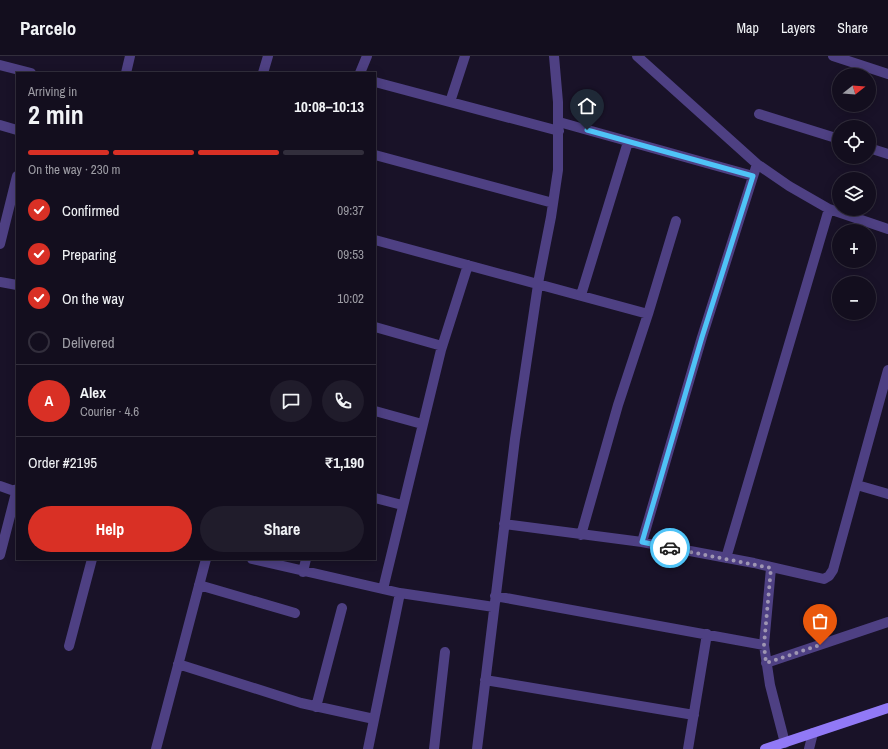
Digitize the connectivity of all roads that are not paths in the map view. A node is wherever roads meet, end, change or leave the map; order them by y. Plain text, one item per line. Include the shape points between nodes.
1 (130, 56) edge
2 (367, 56) edge
3 (465, 56) edge
4 (554, 56) edge
5 (833, 56) edge
6 (265, 57) edge
7 (641, 58) edge
8 (0, 64) edge
9 (28, 72) edge
10 (126, 72) edge
11 (263, 72) edge
12 (360, 72) edge
13 (888, 74) edge
14 (376, 82) edge
15 (450, 102) junction
16 (759, 114) dead end
17 (0, 125) edge
18 (559, 127) junction
19 (16, 130) edge
20 (832, 137) edge
21 (628, 142) junction
22 (876, 150) edge
23 (888, 154) edge
24 (376, 155) edge
25 (757, 164) junction
26 (753, 176) junction
27 (16, 180) edge
28 (553, 203) junction
29 (829, 209) junction
30 (676, 220) dead end
31 (888, 229) edge
32 (376, 240) edge
33 (0, 244) edge
34 (468, 265) junction
35 (0, 282) edge
36 (538, 283) junction
37 (16, 285) edge
38 (581, 295) junction
39 (648, 314) junction
40 (376, 327) edge
41 (442, 346) junction
42 (888, 370) edge
43 (885, 394) edge
44 (376, 412) edge
45 (422, 424) junction
46 (857, 485) junction
47 (0, 486) edge
48 (16, 491) edge
49 (888, 494) edge
50 (16, 495) edge
51 (376, 498) edge
52 (402, 506) junction
53 (504, 524) junction
54 (581, 534) junction
55 (642, 542) junction
56 (0, 555) edge
57 (726, 558) junction
58 (92, 560) edge
59 (206, 560) edge
60 (256, 560) edge
61 (306, 560) edge
62 (771, 568) junction
63 (303, 572) junction
64 (199, 585) junction
65 (383, 589) junction
66 (400, 593) junction
67 (495, 596) junction
68 (494, 607) junction
69 (342, 608) dead end
70 (295, 613) dead end
71 (888, 622) edge
72 (707, 634) junction
73 (764, 645) junction
74 (69, 646) dead end
75 (445, 652) dead end
76 (766, 663) junction
77 (178, 664) junction
78 (485, 680) junction
79 (316, 707) junction
80 (888, 708) edge
81 (694, 715) junction
82 (374, 720) junction
83 (813, 734) junction
84 (785, 743) junction
85 (156, 749) edge
86 (368, 749) edge
87 (434, 749) edge
88 (477, 749) edge
89 (688, 749) edge
90 (765, 749) edge
91 (809, 749) edge

1 - 10 street
2 - 12 street
3 - 15 street
4 - 18 street
5 - 13 street
6 - 11 street
7 - 25 street
8 - 9 street
14 - 15 street
15 - 18 street
16 - 20 street
17 - 19 street
18 - 21 street
18 - 28 street via 558,170
21 - 26 street
21 - 38 street
22 - 23 street
24 - 28 street
25 - 26 street
25 - 29 street
26 - 55 street via 702,337
27 - 33 street
28 - 36 street
29 - 31 street
29 - 57 street
30 - 39 street
32 - 34 street
34 - 36 street
34 - 41 street
35 - 37 street
36 - 38 street
36 - 53 street
38 - 39 street
39 - 54 street via 618,405
40 - 41 street
41 - 45 street
42 - 43 street
43 - 46 street
44 - 45 street
45 - 52 street
46 - 49 street
46 - 62 street via 829,576 824,579
47 - 48 street
50 - 56 street
51 - 52 street
52 - 65 street
53 - 54 street
53 - 67 street
54 - 55 street
55 - 57 street
57 - 62 street
58 - 74 street
59 - 64 street
60 - 63 street
61 - 63 street
62 - 73 street
63 - 65 street
64 - 70 street
64 - 77 street
65 - 66 street
66 - 68 street
66 - 82 street
67 - 68 street
67 - 72 street
68 - 78 street
69 - 79 street
71 - 76 street
72 - 73 street
72 - 81 street
73 - 76 street
75 - 87 street
76 - 84 street
77 - 79 street
77 - 85 street
78 - 81 street
78 - 88 street
79 - 82 street
80 - 83 main road
81 - 89 street
82 - 86 street
83 - 84 main road
83 - 91 street
84 - 90 main road

